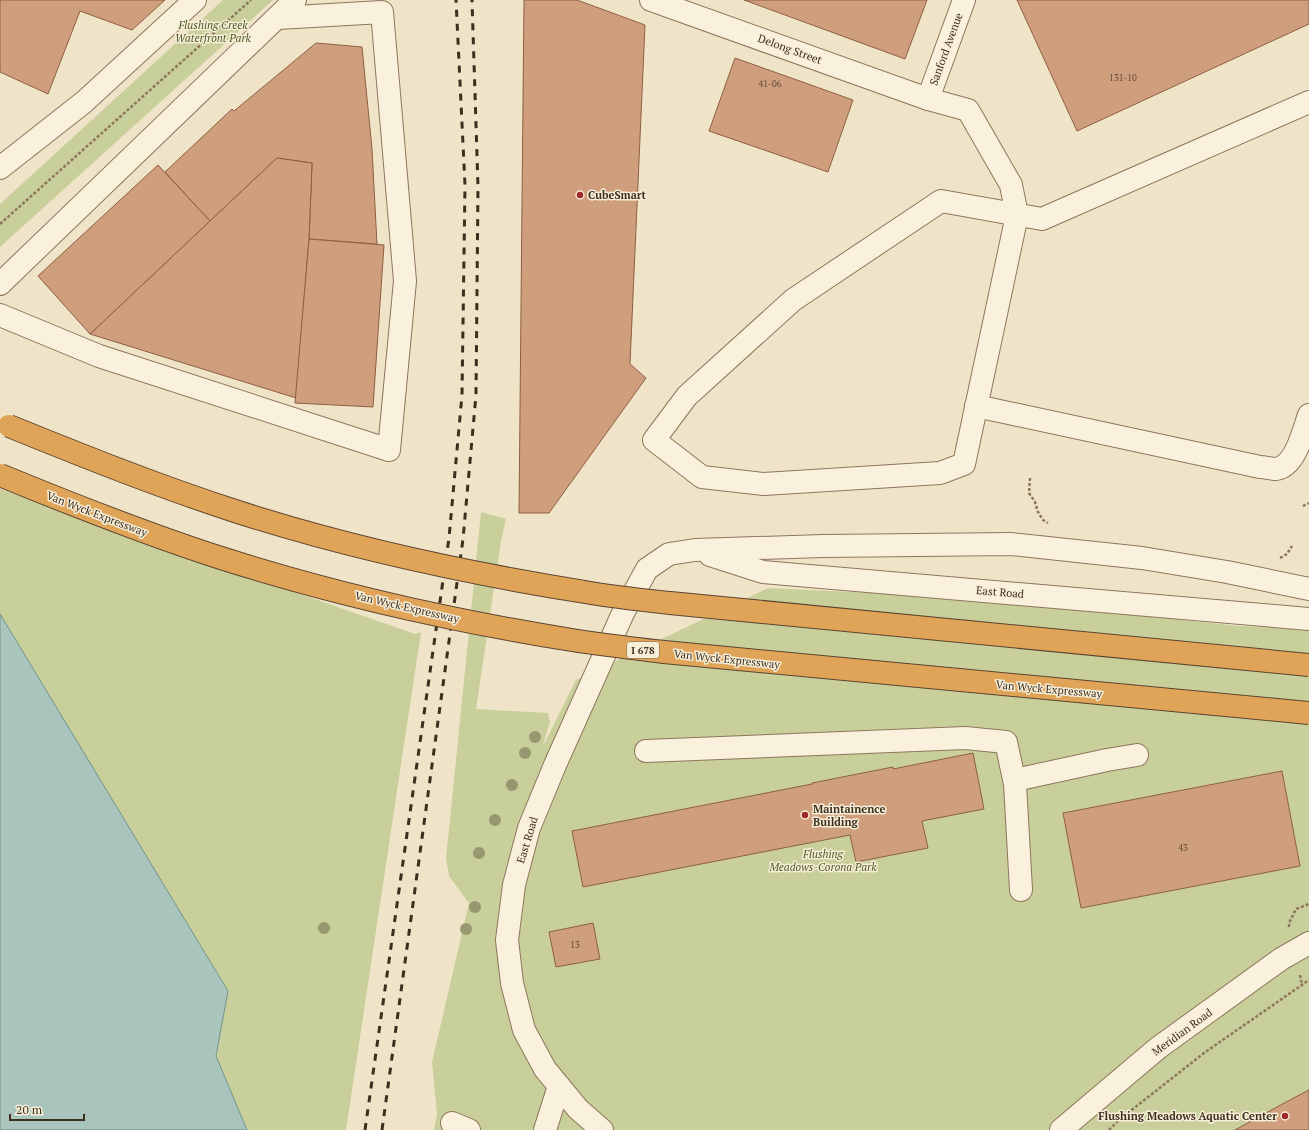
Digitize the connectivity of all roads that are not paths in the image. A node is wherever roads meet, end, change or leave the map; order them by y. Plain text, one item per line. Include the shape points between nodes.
1 (196, 0) edge
2 (295, 0) edge
3 (651, 0) edge
4 (964, 0) edge
5 (278, 18) junction
6 (928, 99) junction
7 (1309, 102) edge
8 (0, 168) edge
9 (1017, 215) junction
10 (0, 284) edge
11 (0, 316) edge
12 (976, 406) junction
13 (1309, 415) edge
14 (9, 426) dead end
15 (0, 475) edge
16 (694, 550) junction
17 (1309, 589) edge
18 (1309, 619) edge
19 (1309, 665) edge
20 (1309, 713) edge
21 (646, 751) dead end
22 (1138, 755) dead end
23 (1015, 780) junction
24 (1021, 890) dead end
25 (1309, 943) edge
26 (559, 1086) junction
27 (545, 1130) edge
28 (602, 1130) edge
29 (1061, 1130) edge

1 - 8 street via 84,102
2 - 5 street
3 - 6 street, Delong Street
4 - 6 street, Sanford Avenue
5 - 10 street
5 - 11 street via 382,12 405,280 388,450 100,356
6 - 9 street, Delong Street via 968,110 1011,186
7 - 9 street via 1042,219
9 - 12 street
9 - 12 street via 941,201 793,300 687,396 654,440 702,477 710,478 764,484 940,473 964,464
12 - 13 street via 1276,469 1287,464 1297,450
14 - 19 highway, bridge via 236,511 313,534 482,574 586,593 670,604
15 - 20 highway, Van Wyck Expressway / I 678, bridge via 142,531 220,558 372,600 474,623 578,641 664,652
16 - 17 street via 1011,544 1142,558
16 - 18 street, East Road via 763,572
16 - 26 street, East Road via 669,554 647,569 623,613 528,828 514,886 507,940 512,983 524,1030 545,1069
21 - 23 street via 965,738 1006,742
22 - 23 street
23 - 24 street
25 - 29 street, Meridian Road via 1281,959 1158,1048
26 - 27 street
26 - 28 street, East Road via 578,1109

